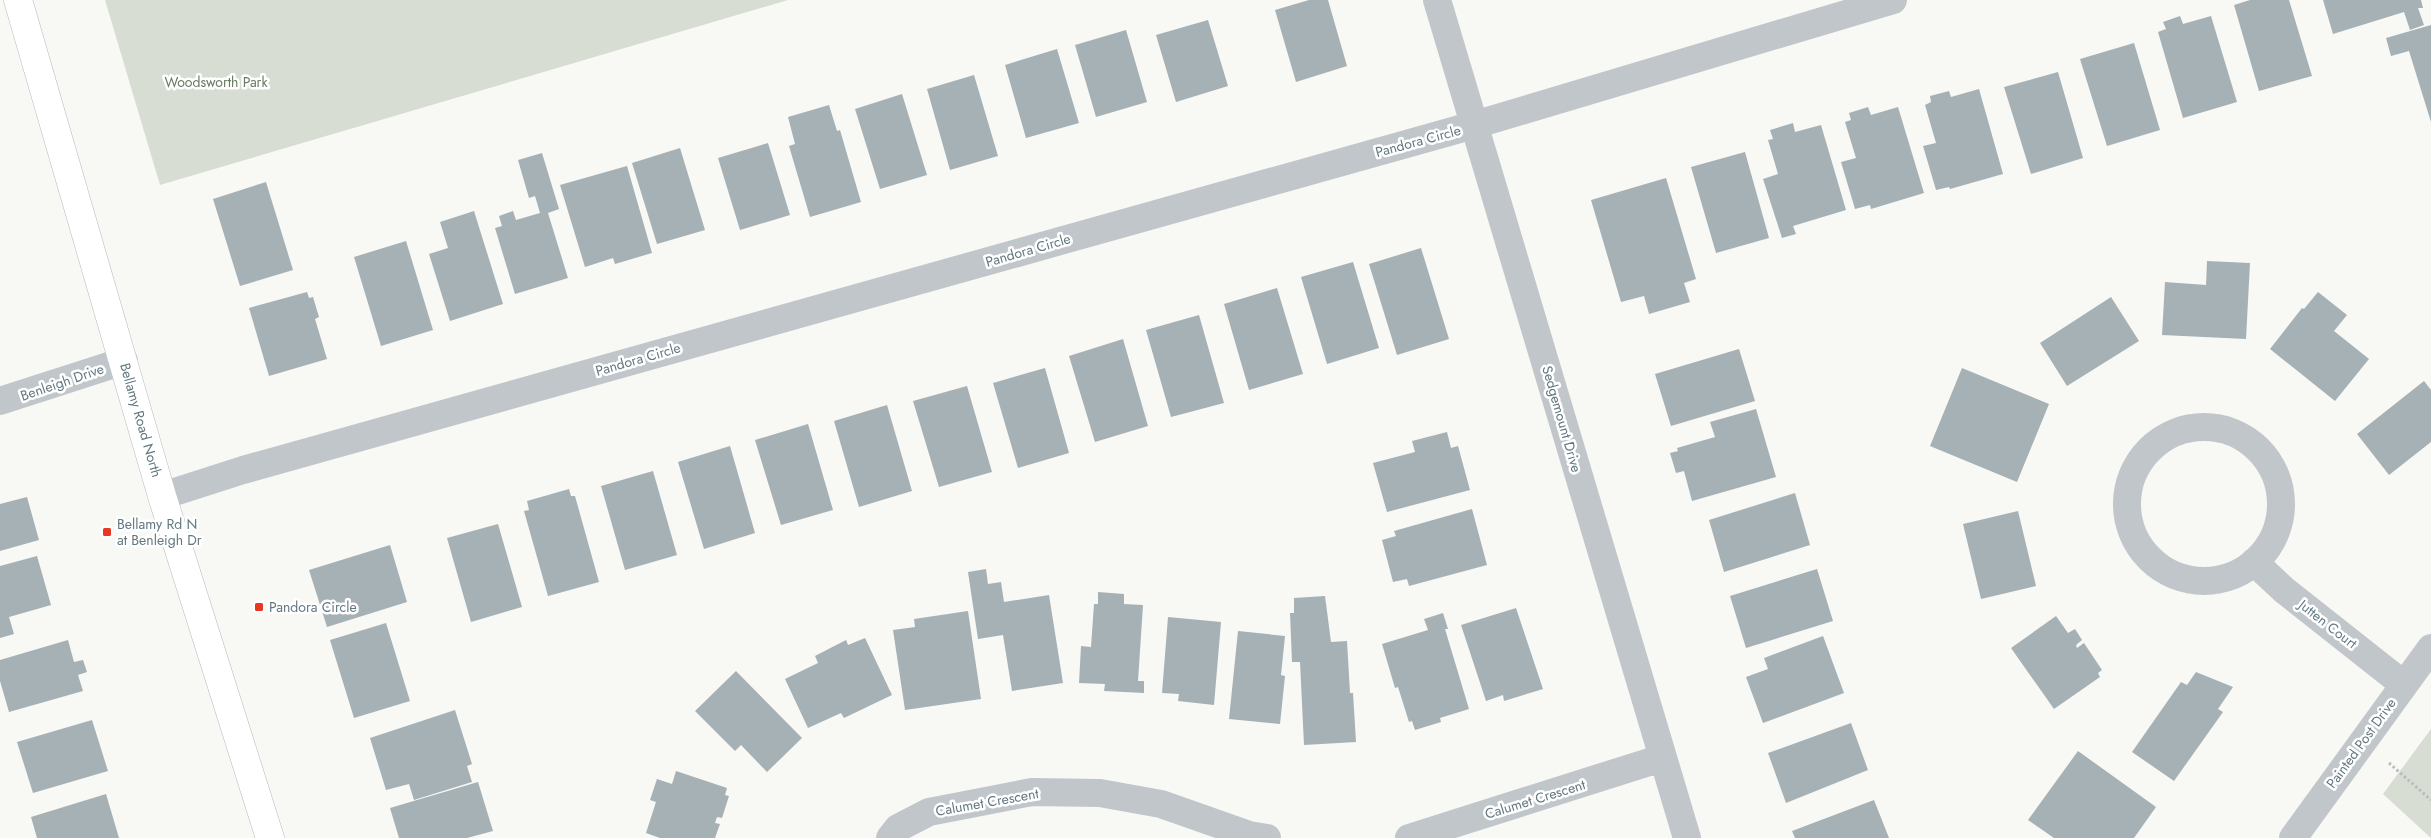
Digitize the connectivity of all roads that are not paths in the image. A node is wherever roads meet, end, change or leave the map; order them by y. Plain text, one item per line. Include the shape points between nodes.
1 (18, 0) edge
2 (1437, 0) edge
3 (1894, 0) edge
4 (1474, 125) junction
5 (124, 361) junction
6 (0, 401) edge
7 (162, 496) junction
8 (2254, 562) junction
9 (2431, 648) edge
10 (2403, 684) junction
11 (1662, 758) junction
12 (270, 838) edge
13 (890, 838) edge
14 (1267, 838) edge
15 (1409, 838) edge
16 (1687, 838) edge
17 (2293, 838) edge

1 - 5 street, Bellamy Road North
2 - 4 street, Sedgemount Drive
3 - 4 street, Pandora Circle
4 - 7 street, Pandora Circle via 243,470
4 - 11 street, Sedgemount Drive
5 - 6 street, Benleigh Drive
5 - 7 street, Bellamy Road North
7 - 12 street, Bellamy Road North
8 - 8 street via 2275,539 2283,500 2265,454 2230,430 2183,428 2144,452 2128,482 2126,518 2148,560 2185,581 2229,576
8 - 10 street, Jutten Court via 2284,590
9 - 10 street, Painted Post Drive
10 - 17 street, Painted Post Drive
11 - 15 street, Calumet Crescent
11 - 16 street, Sedgemount Drive
13 - 14 street, Calumet Crescent via 898,828 929,812 1032,792 1100,793 1161,804 1249,835

